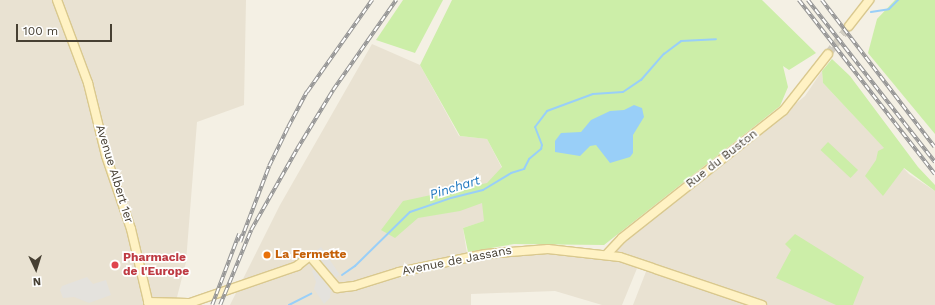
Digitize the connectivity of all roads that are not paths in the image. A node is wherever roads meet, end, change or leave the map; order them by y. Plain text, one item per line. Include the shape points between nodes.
1 (57, 0) edge
2 (869, 0) edge
3 (849, 26) tunnel mouth
4 (828, 54) tunnel mouth
5 (607, 254) junction
6 (148, 304) edge
7 (186, 304) edge
8 (762, 305) edge

1 - 6 street, Avenue Albert 1er via 88,83 106,156 131,229
2 - 3 street
4 - 5 street, Rue du Buston via 784,110 622,238
5 - 7 street, Avenue de Jassans via 562,249 501,251 337,288 310,256 297,266
5 - 8 street, Avenue de Jassans via 646,264
6 - 7 street

